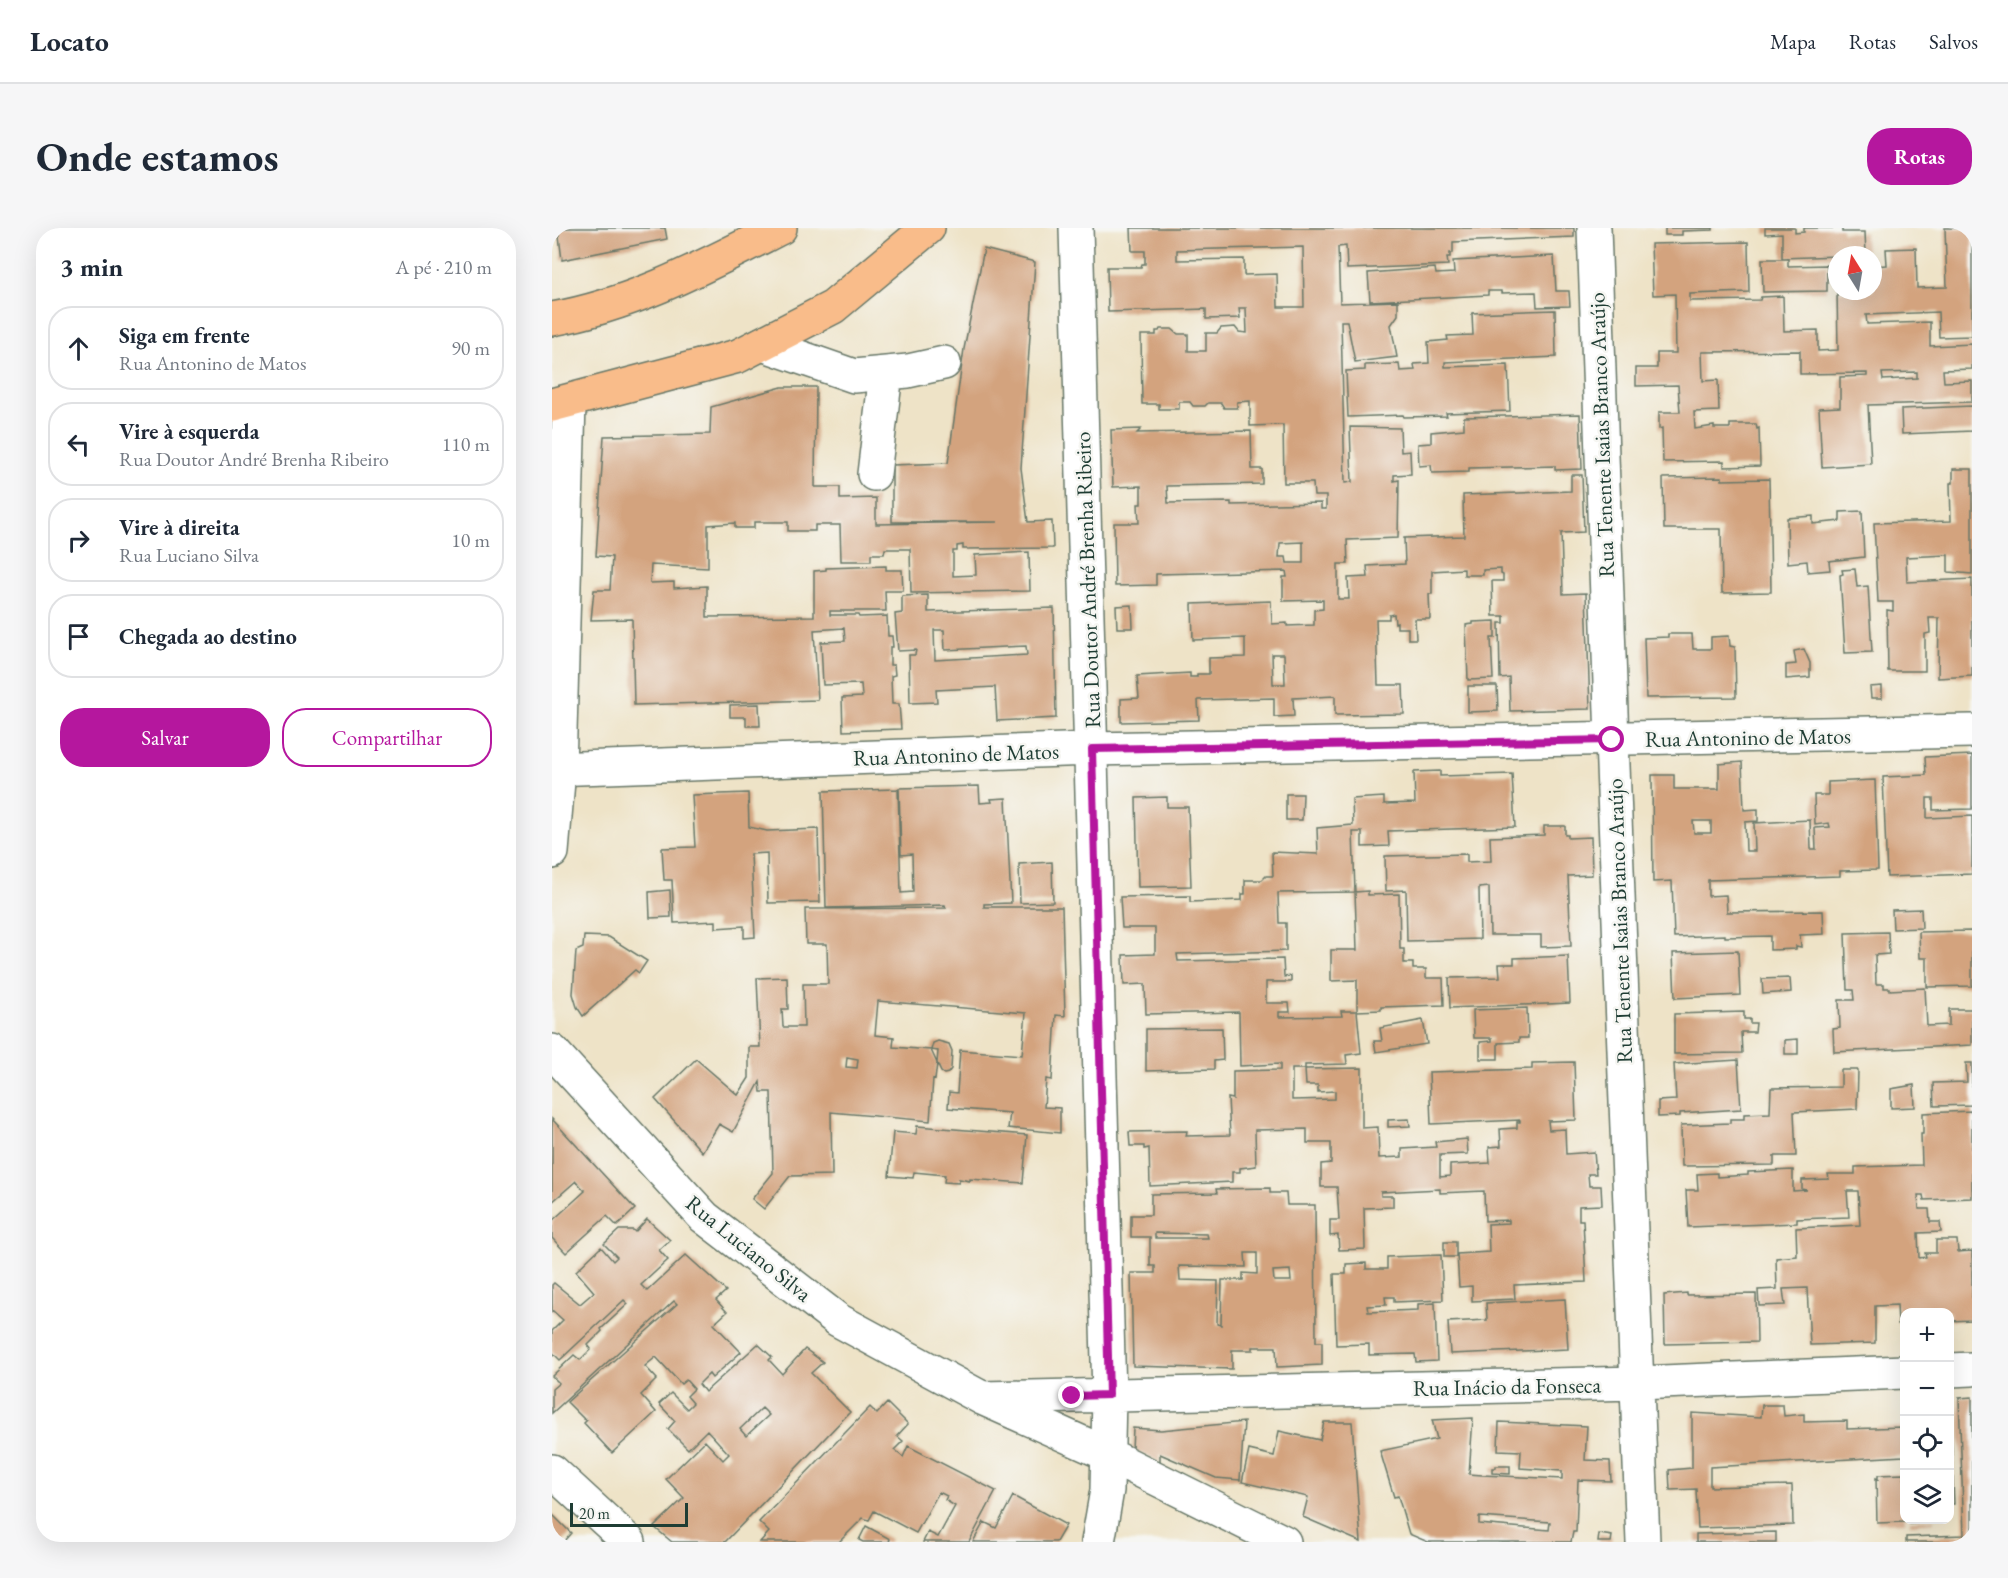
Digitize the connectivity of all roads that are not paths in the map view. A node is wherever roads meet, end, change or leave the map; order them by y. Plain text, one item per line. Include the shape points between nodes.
1 (780, 228) edge
2 (928, 228) edge
3 (1076, 228) edge
4 (1594, 228) edge
5 (587, 313) junction
6 (552, 319) edge
7 (552, 331) edge
8 (762, 344) junction
9 (944, 363) dead end
10 (886, 373) junction
11 (561, 404) edge
12 (874, 474) dead end
13 (1972, 731) edge
14 (1612, 740) junction
15 (1092, 749) junction
16 (556, 769) edge
17 (552, 852) edge
18 (552, 1052) edge
19 (1972, 1369) edge
20 (1954, 1370) edge
21 (1900, 1372) edge
22 (1638, 1383) junction
23 (1109, 1395) junction
24 (982, 1398) junction
25 (1107, 1454) junction
26 (552, 1471) edge
27 (629, 1542) edge
28 (1098, 1542) edge
29 (1284, 1542) edge
30 (1643, 1542) edge

1 - 5 main road via 688,275
2 - 8 main road via 833,308
3 - 15 street, Rua Doutor André Brenha Ribeiro
4 - 14 street, Rua Tenente Isaias Branco Araújo
5 - 6 main road
5 - 7 main road
8 - 10 street via 854,376
8 - 11 main road via 738,356
9 - 10 street
10 - 12 street
11 - 16 street
13 - 14 street, Rua Antonino de Matos
14 - 15 street, Rua Antonino de Matos
14 - 22 street, Rua Tenente Isaias Branco Araújo
15 - 16 street, Rua Antonino de Matos
15 - 23 street, Rua Doutor André Brenha Ribeiro
16 - 17 street
18 - 24 street, Rua Luciano Silva via 704,1217 838,1320
19 - 20 street
21 - 22 street, Rua Inácio da Fonseca
22 - 23 street, Rua Inácio da Fonseca
22 - 30 street, Rua Tenente Isaias Branco Araújo
23 - 24 street, Rua Luciano Silva
23 - 25 street, Rua Doutor André Brenha Ribeiro
24 - 25 street, Rua Luciano Silva
25 - 28 street, Rua Doutor André Brenha Ribeiro via 1107,1490
25 - 29 street, Rua Luciano Silva
26 - 27 street

